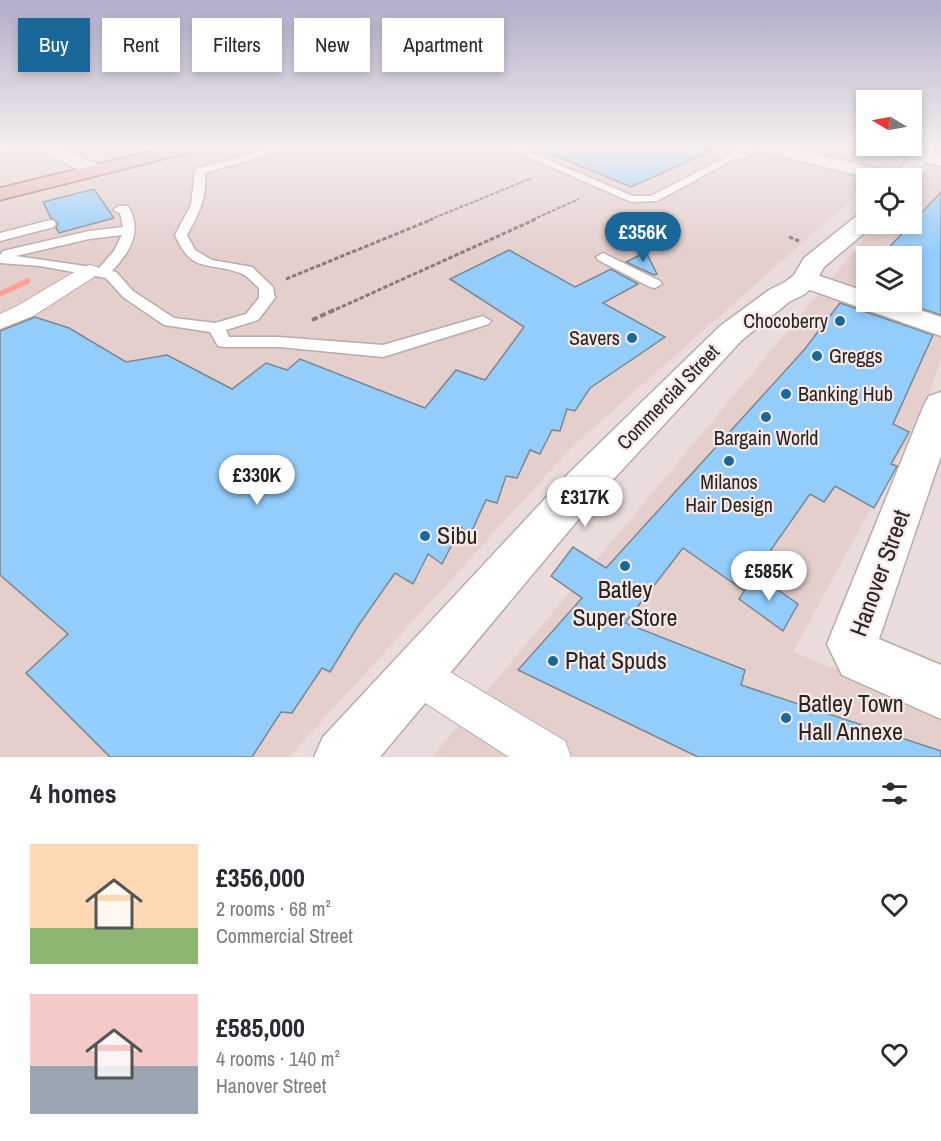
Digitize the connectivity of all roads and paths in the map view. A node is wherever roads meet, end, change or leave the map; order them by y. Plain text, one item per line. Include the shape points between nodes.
1 (46, 182) edge
2 (58, 182) edge
3 (201, 182) edge
4 (521, 182) edge
5 (594, 182) edge
6 (684, 182) edge
7 (605, 187) junction
8 (0, 194) edge
9 (0, 202) edge
10 (119, 210) dead end
11 (50, 224) dead end
12 (856, 228) edge
13 (129, 230) junction
14 (0, 237) edge
15 (603, 257) dead end
16 (0, 258) edge
17 (96, 272) junction
18 (805, 279) junction
19 (655, 284) dead end
20 (266, 287) junction
21 (856, 297) edge
22 (899, 312) edge
23 (483, 321) dead end
24 (0, 322) edge
25 (941, 327) edge
26 (216, 328) junction
27 (279, 342) junction
28 (941, 405) edge
29 (417, 674) junction
30 (941, 692) edge
31 (343, 757) edge
32 (549, 757) edge

1 - 8 main road
2 - 9 main road
3 - 20 lane via 193,215 181,235 189,252 208,263 247,270
4 - 20 path
5 - 7 lane
6 - 7 lane via 653,199 631,199
7 - 27 path via 304,324
10 - 13 lane via 124,209
11 - 14 lane
12 - 18 street, Commercial Street via 813,263
13 - 16 lane via 89,234
13 - 17 lane via 122,252
15 - 19 lane
16 - 17 lane
17 - 24 street
17 - 26 lane via 111,275 129,294 170,322
18 - 21 street
18 - 29 street, Commercial Street via 731,333 584,484
20 - 26 lane via 267,298 252,317
22 - 25 street
23 - 27 lane via 383,351
26 - 27 lane via 224,342
28 - 30 street, Hanover Street via 852,644 860,657
29 - 31 street, Commercial Street
29 - 32 street

